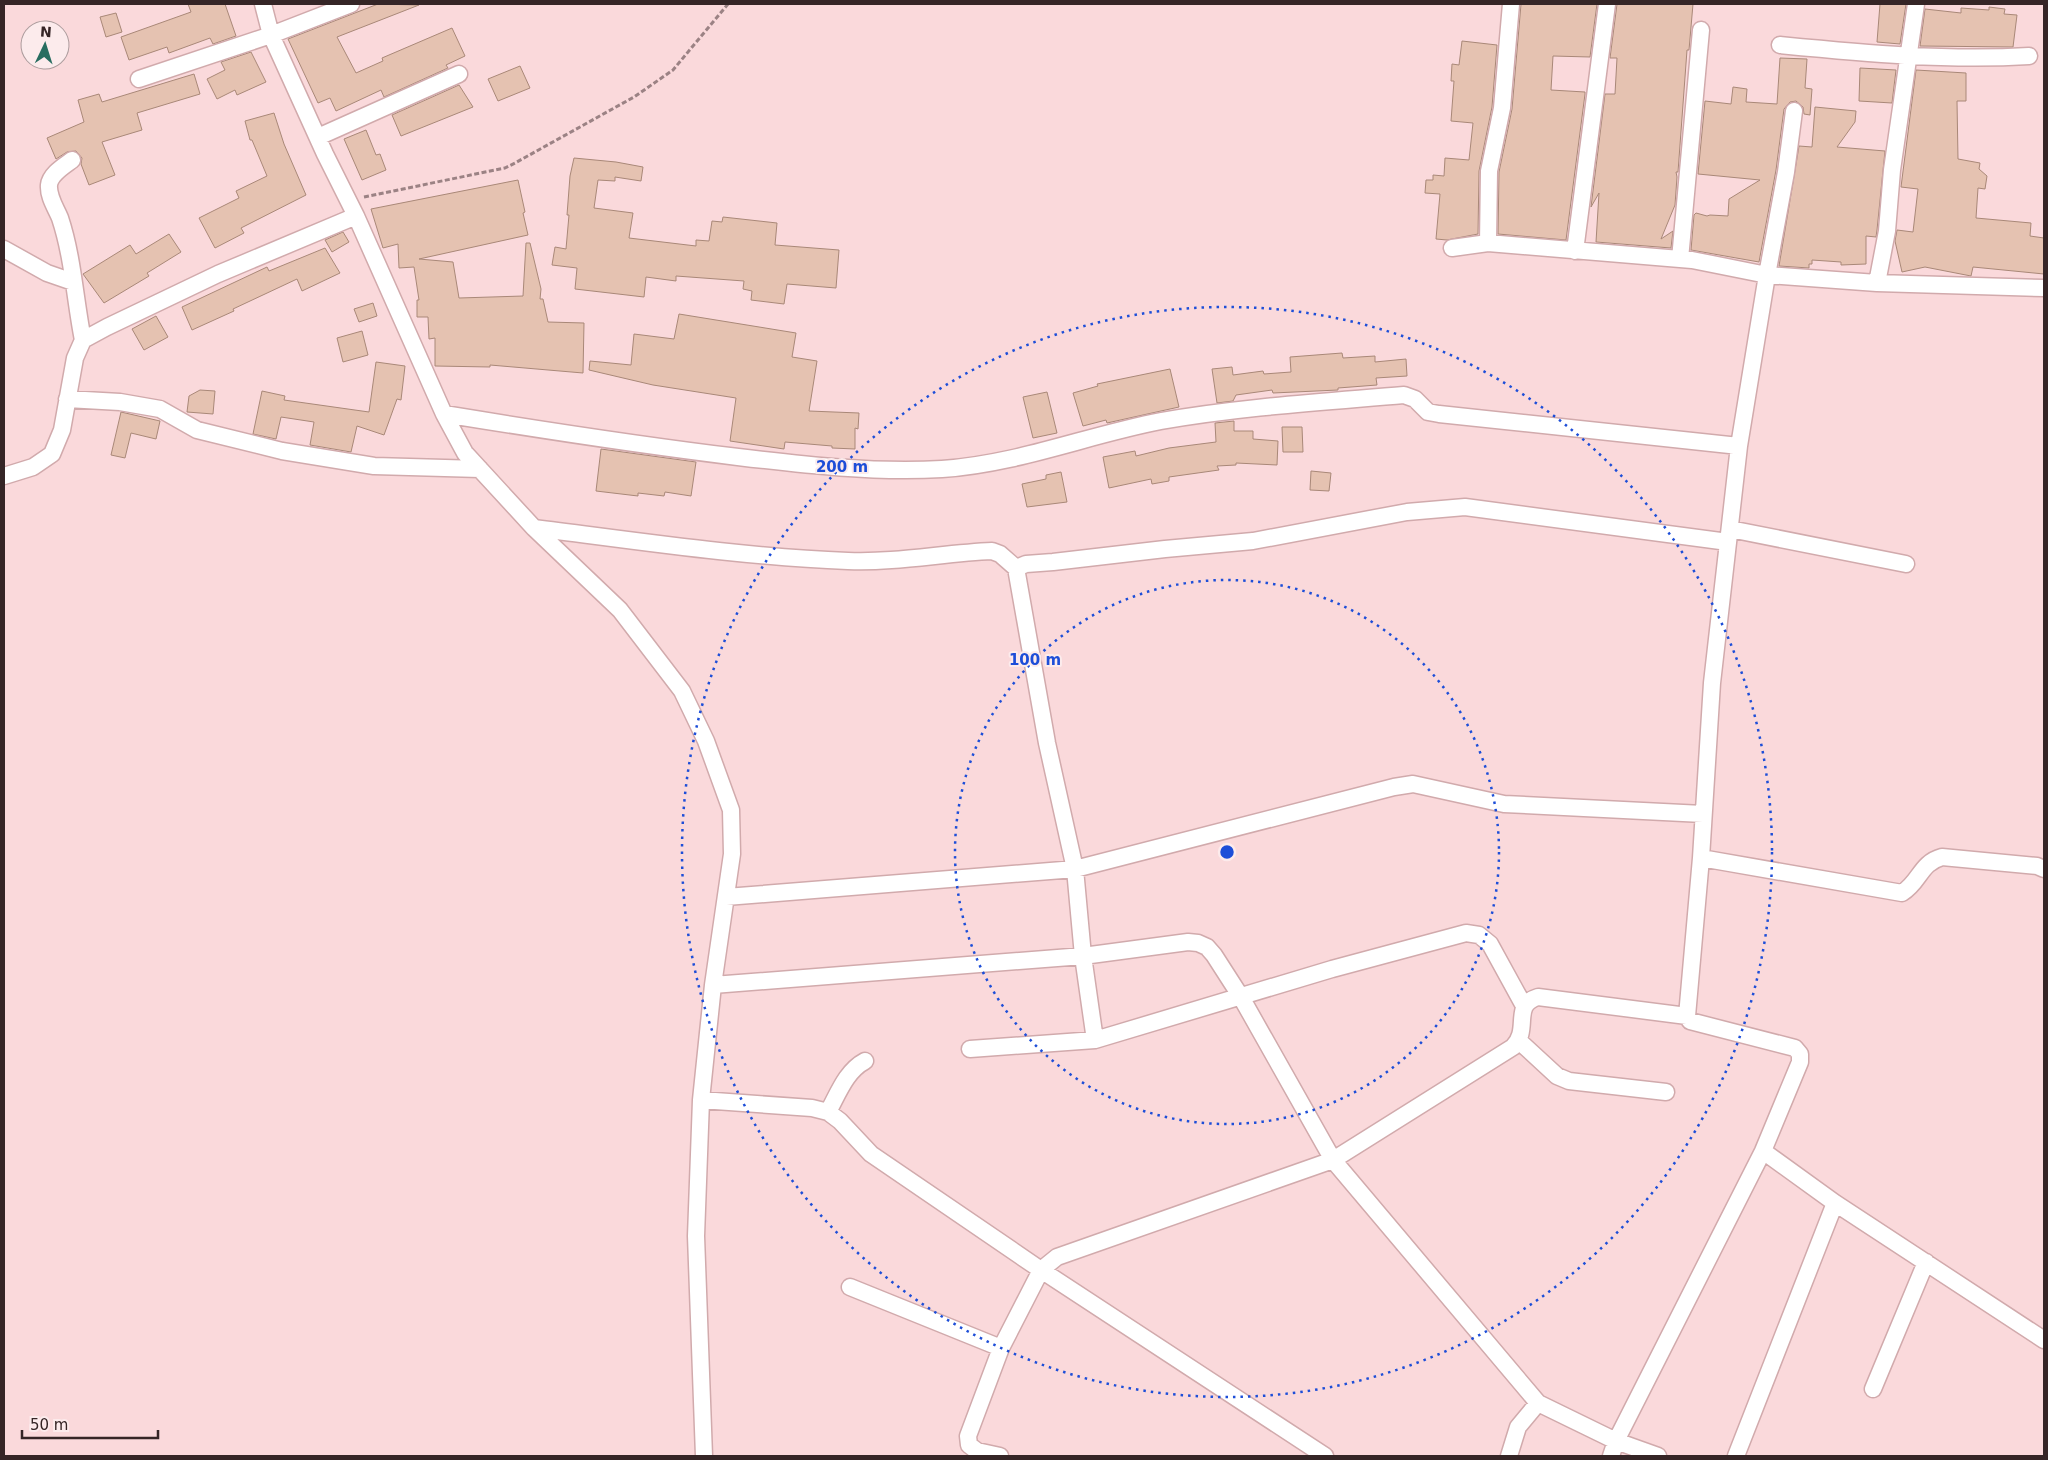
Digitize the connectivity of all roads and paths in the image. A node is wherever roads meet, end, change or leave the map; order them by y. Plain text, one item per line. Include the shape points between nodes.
1 (351, 4) edge
2 (728, 4) edge
3 (1512, 4) edge
4 (1607, 4) edge
5 (1916, 4) edge
6 (267, 6) edge
7 (1701, 30) dead end
8 (271, 35) junction
9 (1780, 46) dead end
10 (1908, 56) junction
11 (2029, 56) dead end
12 (459, 74) dead end
13 (139, 79) dead end
14 (1794, 111) dead end
15 (318, 137) junction
16 (72, 160) dead end
17 (349, 200) junction
18 (356, 216) junction
19 (1488, 243) junction
20 (1452, 248) dead end
21 (4, 249) edge
22 (1575, 251) junction
23 (1680, 259) junction
24 (1767, 275) junction
25 (73, 282) junction
26 (1878, 283) junction
27 (2044, 288) edge
28 (83, 340) junction
29 (67, 399) junction
30 (444, 414) junction
31 (1739, 446) junction
32 (480, 469) junction
33 (4, 476) edge
34 (534, 528) junction
35 (1729, 535) junction
36 (1906, 564) dead end
37 (1016, 568) junction
38 (1703, 814) junction
39 (1701, 858) junction
40 (1076, 869) junction
41 (2044, 870) edge
42 (726, 898) junction
43 (1083, 956) junction
44 (714, 984) junction
45 (1241, 997) junction
46 (1524, 1006) junction
47 (1687, 1016) junction
48 (1095, 1040) junction
49 (1519, 1041) junction
50 (970, 1049) dead end
51 (865, 1061) dead end
52 (1666, 1092) dead end
53 (701, 1100) junction
54 (828, 1112) junction
55 (1763, 1151) junction
56 (1333, 1160) junction
57 (1835, 1203) junction
58 (1926, 1262) junction
59 (1041, 1270) junction
60 (850, 1287) dead end
61 (2044, 1340) edge
62 (1001, 1348) junction
63 (1873, 1389) dead end
64 (1538, 1403) junction
65 (1613, 1449) edge
66 (704, 1456) edge
67 (1000, 1456) edge
68 (1325, 1456) edge
69 (1509, 1456) edge
70 (1658, 1456) edge
71 (1736, 1456) edge

1 - 8 street
2 - 17 path via 662,78 515,163
3 - 19 street via 1502,108 1489,171
4 - 22 street
5 - 10 street
6 - 8 street
7 - 23 street
8 - 13 street
8 - 15 street
9 - 10 street
10 - 11 street via 1980,59
10 - 26 street
12 - 15 street
14 - 24 street
15 - 17 street
16 - 25 street via 54,174 49,184
17 - 18 street
18 - 28 street via 218,274
18 - 30 street
19 - 20 street
19 - 22 street
21 - 25 street via 48,274
22 - 23 street
23 - 24 street
24 - 26 street
24 - 31 street
25 - 28 street
26 - 27 street
28 - 29 street via 75,358
29 - 32 street via 120,402 160,409 197,430 282,451 374,466
29 - 33 street via 62,430 52,454 33,467
30 - 31 street via 698,452 803,464 902,470 944,469 1006,460 1159,422 1227,411 1404,395 1415,399 1428,412 1439,414
30 - 32 street via 465,453
31 - 35 street
32 - 34 street
34 - 37 street via 850,562 992,551
34 - 42 street via 620,610 682,690 706,741 731,810 732,854
35 - 36 street
35 - 37 street via 1465,507 1407,512 1253,541 1026,564
35 - 38 street via 1712,684
37 - 40 street via 1047,743
38 - 39 street
38 - 40 street via 1504,804 1413,784
39 - 41 street via 1902,893 1910,888 1932,860 1942,857 2037,866
39 - 47 street
40 - 42 street
40 - 43 street
42 - 44 street
43 - 44 street
43 - 45 street via 1198,943 1214,955
43 - 48 street
44 - 53 street
45 - 46 street via 1466,933 1479,935 1490,944
45 - 48 street
45 - 56 street
46 - 47 street via 1529,999 1538,997
46 - 49 street
47 - 55 street via 1690,1021 1795,1048 1800,1054 1800,1062
48 - 50 street
49 - 52 street via 1557,1076 1569,1081
49 - 56 street
51 - 54 street via 848,1075
53 - 54 street
53 - 66 street via 696,1236
54 - 59 street via 871,1154
55 - 57 street
55 - 65 street
56 - 59 street via 1057,1257
56 - 64 street
57 - 58 street
57 - 71 street
58 - 61 street
58 - 63 street
59 - 62 street
59 - 68 street
60 - 62 street
62 - 67 street via 968,1436 970,1446 977,1451
64 - 65 street
64 - 69 street via 1518,1427
65 - 70 street

